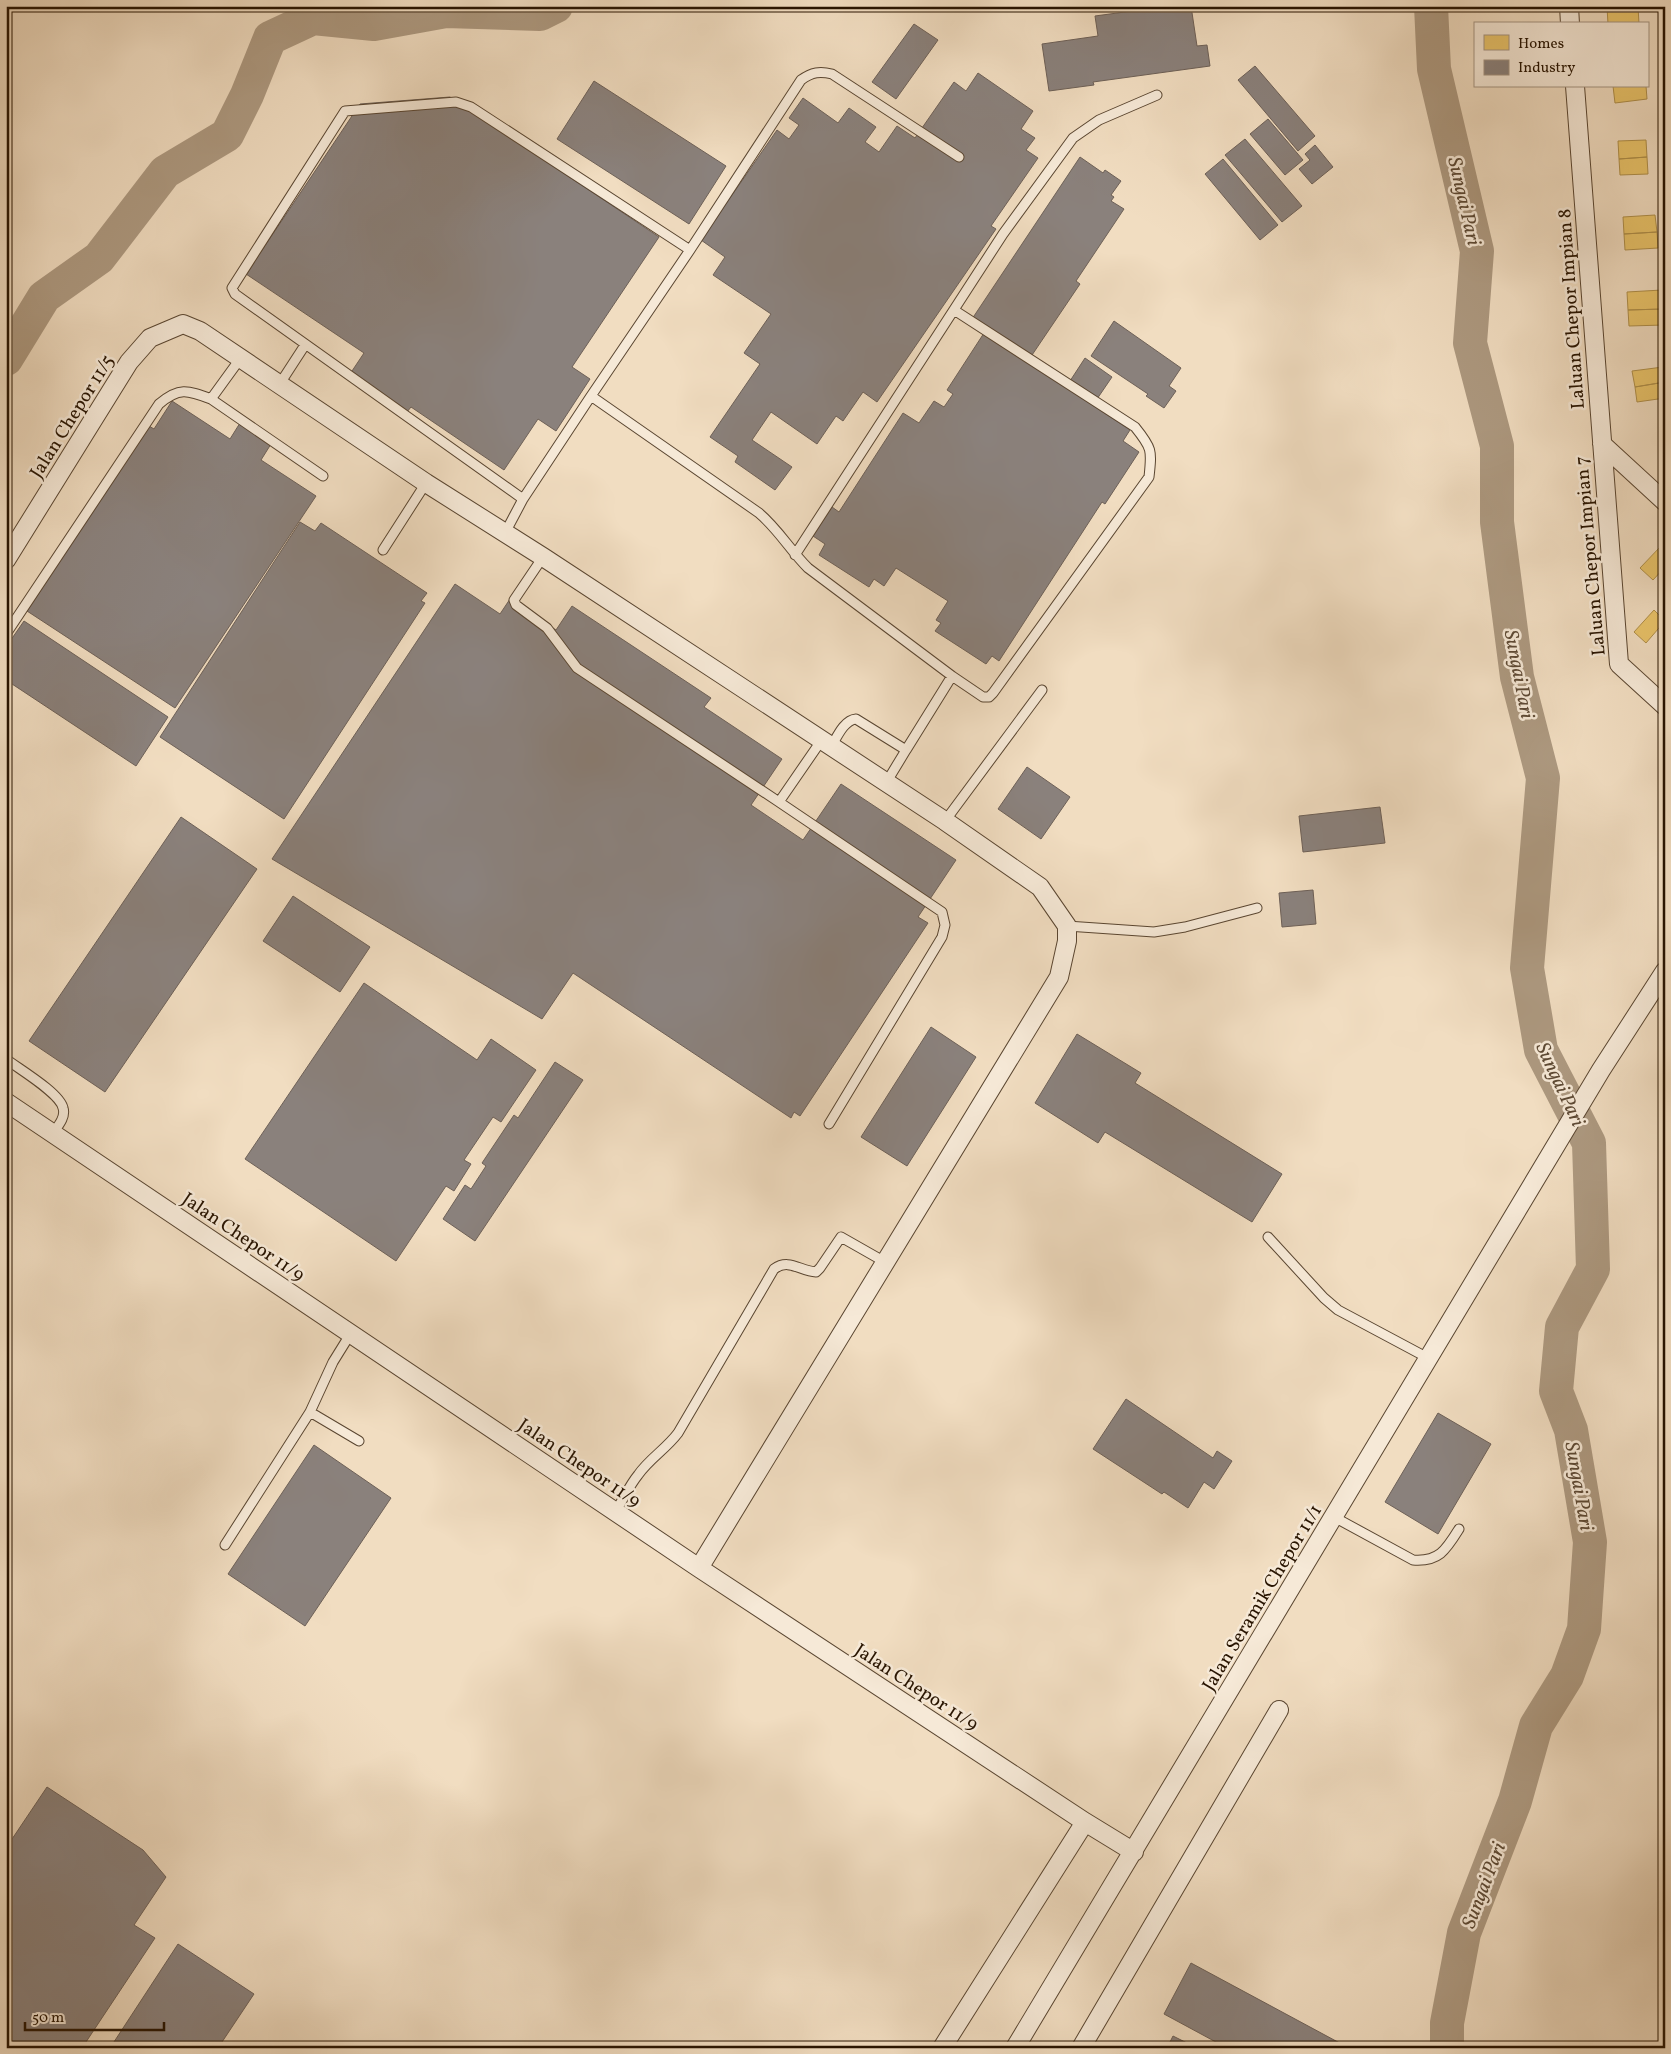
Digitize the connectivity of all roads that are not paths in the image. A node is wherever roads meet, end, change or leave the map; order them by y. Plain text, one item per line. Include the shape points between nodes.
1 (1569, 6) edge
2 (1570, 22) edge
3 (1575, 88) edge
4 (1157, 95) dead end
5 (959, 158) dead end
6 (690, 250) junction
7 (954, 310) junction
8 (304, 345) junction
9 (240, 359) junction
10 (279, 385) junction
11 (591, 396) junction
12 (211, 399) junction
13 (1602, 444) junction
14 (323, 476) dead end
15 (426, 483) junction
16 (523, 499) junction
17 (1665, 502) edge
18 (504, 533) junction
19 (382, 550) dead end
20 (796, 555) junction
21 (543, 557) junction
22 (6, 560) edge
23 (6, 634) edge
24 (952, 676) junction
25 (1042, 690) dead end
26 (1665, 706) edge
27 (826, 744) junction
28 (906, 750) junction
29 (886, 783) junction
30 (778, 802) junction
31 (945, 821) junction
32 (1257, 908) dead end
33 (1068, 926) junction
34 (1665, 971) edge
35 (6, 1060) edge
36 (6, 1102) edge
37 (830, 1124) dead end
38 (53, 1133) junction
39 (1268, 1237) dead end
40 (885, 1262) junction
41 (351, 1333) junction
42 (1428, 1358) junction
43 (310, 1412) junction
44 (359, 1441) dead end
45 (616, 1512) junction
46 (1334, 1517) junction
47 (1459, 1529) dead end
48 (225, 1545) dead end
49 (699, 1568) junction
50 (1279, 1710) dead end
51 (1085, 1822) junction
52 (1134, 1852) junction
53 (863, 2048) edge
54 (875, 2048) edge
55 (942, 2048) edge
56 (1015, 2048) edge
57 (1081, 2048) edge

1 - 2 street
3 - 13 street, Laluan Chepor Impian 8
4 - 7 lane via 1099,120 1073,138 1003,234
5 - 6 lane via 832,74 810,74 801,80
6 - 8 lane via 471,107 456,102 345,111 232,288 235,294
6 - 11 lane
7 - 20 lane
7 - 24 lane via 1135,427 1149,444 1151,459 1149,477 993,693 983,697
8 - 10 lane
8 - 16 lane
9 - 10 street
9 - 12 lane
9 - 22 street, Jalan Chepor 11/5 via 200,331 183,324 150,338 129,362
10 - 15 street
11 - 16 lane
11 - 20 lane via 758,513 772,524
12 - 14 lane
12 - 23 lane via 180,391 159,404
13 - 17 street
13 - 26 street, Laluan Chepor Impian 7 via 1619,664
15 - 18 street
15 - 19 lane
16 - 18 lane
18 - 21 street
20 - 24 lane via 808,568
21 - 27 street
21 - 30 lane via 514,600 516,605 547,628 577,668
24 - 28 lane
25 - 31 lane
27 - 28 lane via 851,719 856,718
27 - 29 street
27 - 30 lane
28 - 29 lane
29 - 31 street
30 - 37 lane via 942,912 945,925 942,937
31 - 33 street via 1040,888
32 - 33 lane via 1154,932
33 - 40 street via 1058,978
34 - 42 street, Jalan Seramik Chepor 11/1 via 1601,1070
35 - 38 lane via 56,1096 64,1108 63,1118
36 - 38 street, Jalan Chepor 11/9
38 - 41 street, Jalan Chepor 11/9
39 - 42 lane via 1338,1310
40 - 45 lane via 841,1237 816,1272 789,1264 774,1269 678,1433 637,1476
40 - 49 street
41 - 43 lane via 332,1362
41 - 45 street, Jalan Chepor 11/9
42 - 46 street, Jalan Seramik Chepor 11/1
43 - 44 lane
43 - 48 lane
45 - 49 street, Jalan Chepor 11/9
46 - 47 lane via 1413,1560 1427,1561 1440,1555
46 - 52 street, Jalan Seramik Chepor 11/1
49 - 51 street, Jalan Chepor 11/9
50 - 57 street
51 - 52 street, Jalan Chepor 11/9
51 - 55 street
52 - 56 street, Jalan Seramik Chepor 11/1
53 - 54 lane

